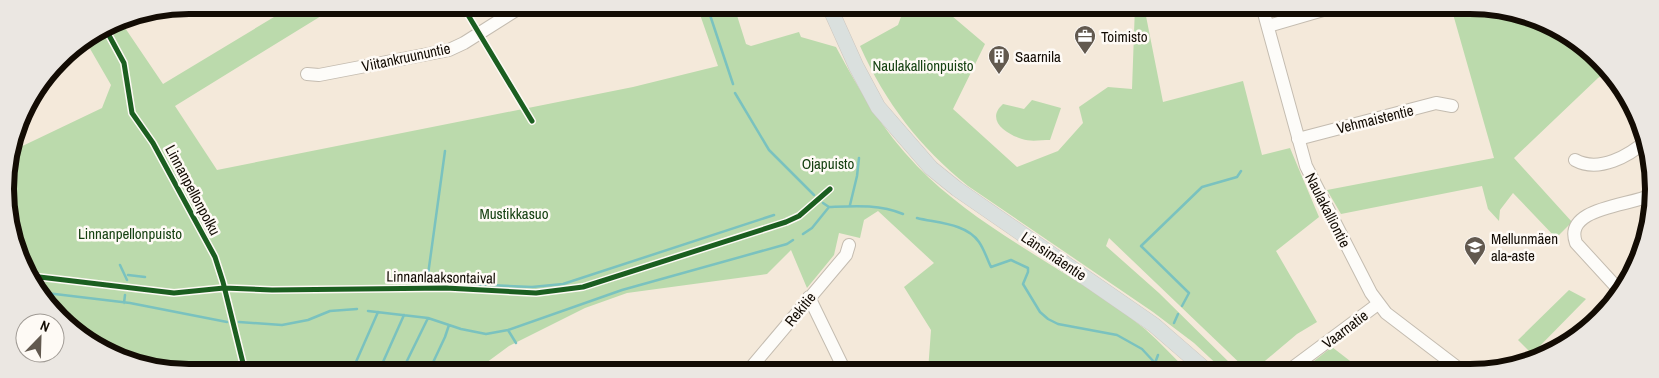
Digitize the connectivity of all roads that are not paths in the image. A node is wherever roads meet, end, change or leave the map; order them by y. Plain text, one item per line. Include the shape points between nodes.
1 (510, 14) edge
2 (833, 14) edge
3 (840, 14) edge
4 (1264, 14) edge
5 (1309, 14) edge
6 (1268, 26) junction
7 (842, 33) junction
8 (307, 74) dead end
9 (1452, 106) dead end
10 (1298, 139) junction
11 (1639, 145) edge
12 (1575, 160) dead end
13 (1645, 198) edge
14 (850, 245) dead end
15 (1616, 286) edge
16 (809, 297) junction
17 (1378, 304) junction
18 (754, 364) edge
19 (842, 364) edge
20 (1199, 364) edge
21 (1299, 364) edge
22 (1452, 364) edge

1 - 8 street, Viitankruununtie via 448,50 319,75
2 - 7 main road, Länsimäentie
3 - 7 main road, Länsimäentie
4 - 6 street, Naulakalliontie
5 - 6 street
6 - 10 street, Naulakalliontie
7 - 20 main road, Länsimäentie via 864,82 883,104 905,140 931,168 957,190 1154,325
9 - 10 street, Vehmaistentie via 1436,103
10 - 17 street, Naulakalliontie via 1312,180
11 - 12 street via 1616,160 1601,164 1585,165
13 - 15 street via 1602,209 1584,218 1572,233 1576,243
14 - 16 street, Rekitie via 846,255
16 - 18 street, Rekitie
16 - 19 street
17 - 21 street, Vaarnatie
17 - 22 street, Naulakalliontie

